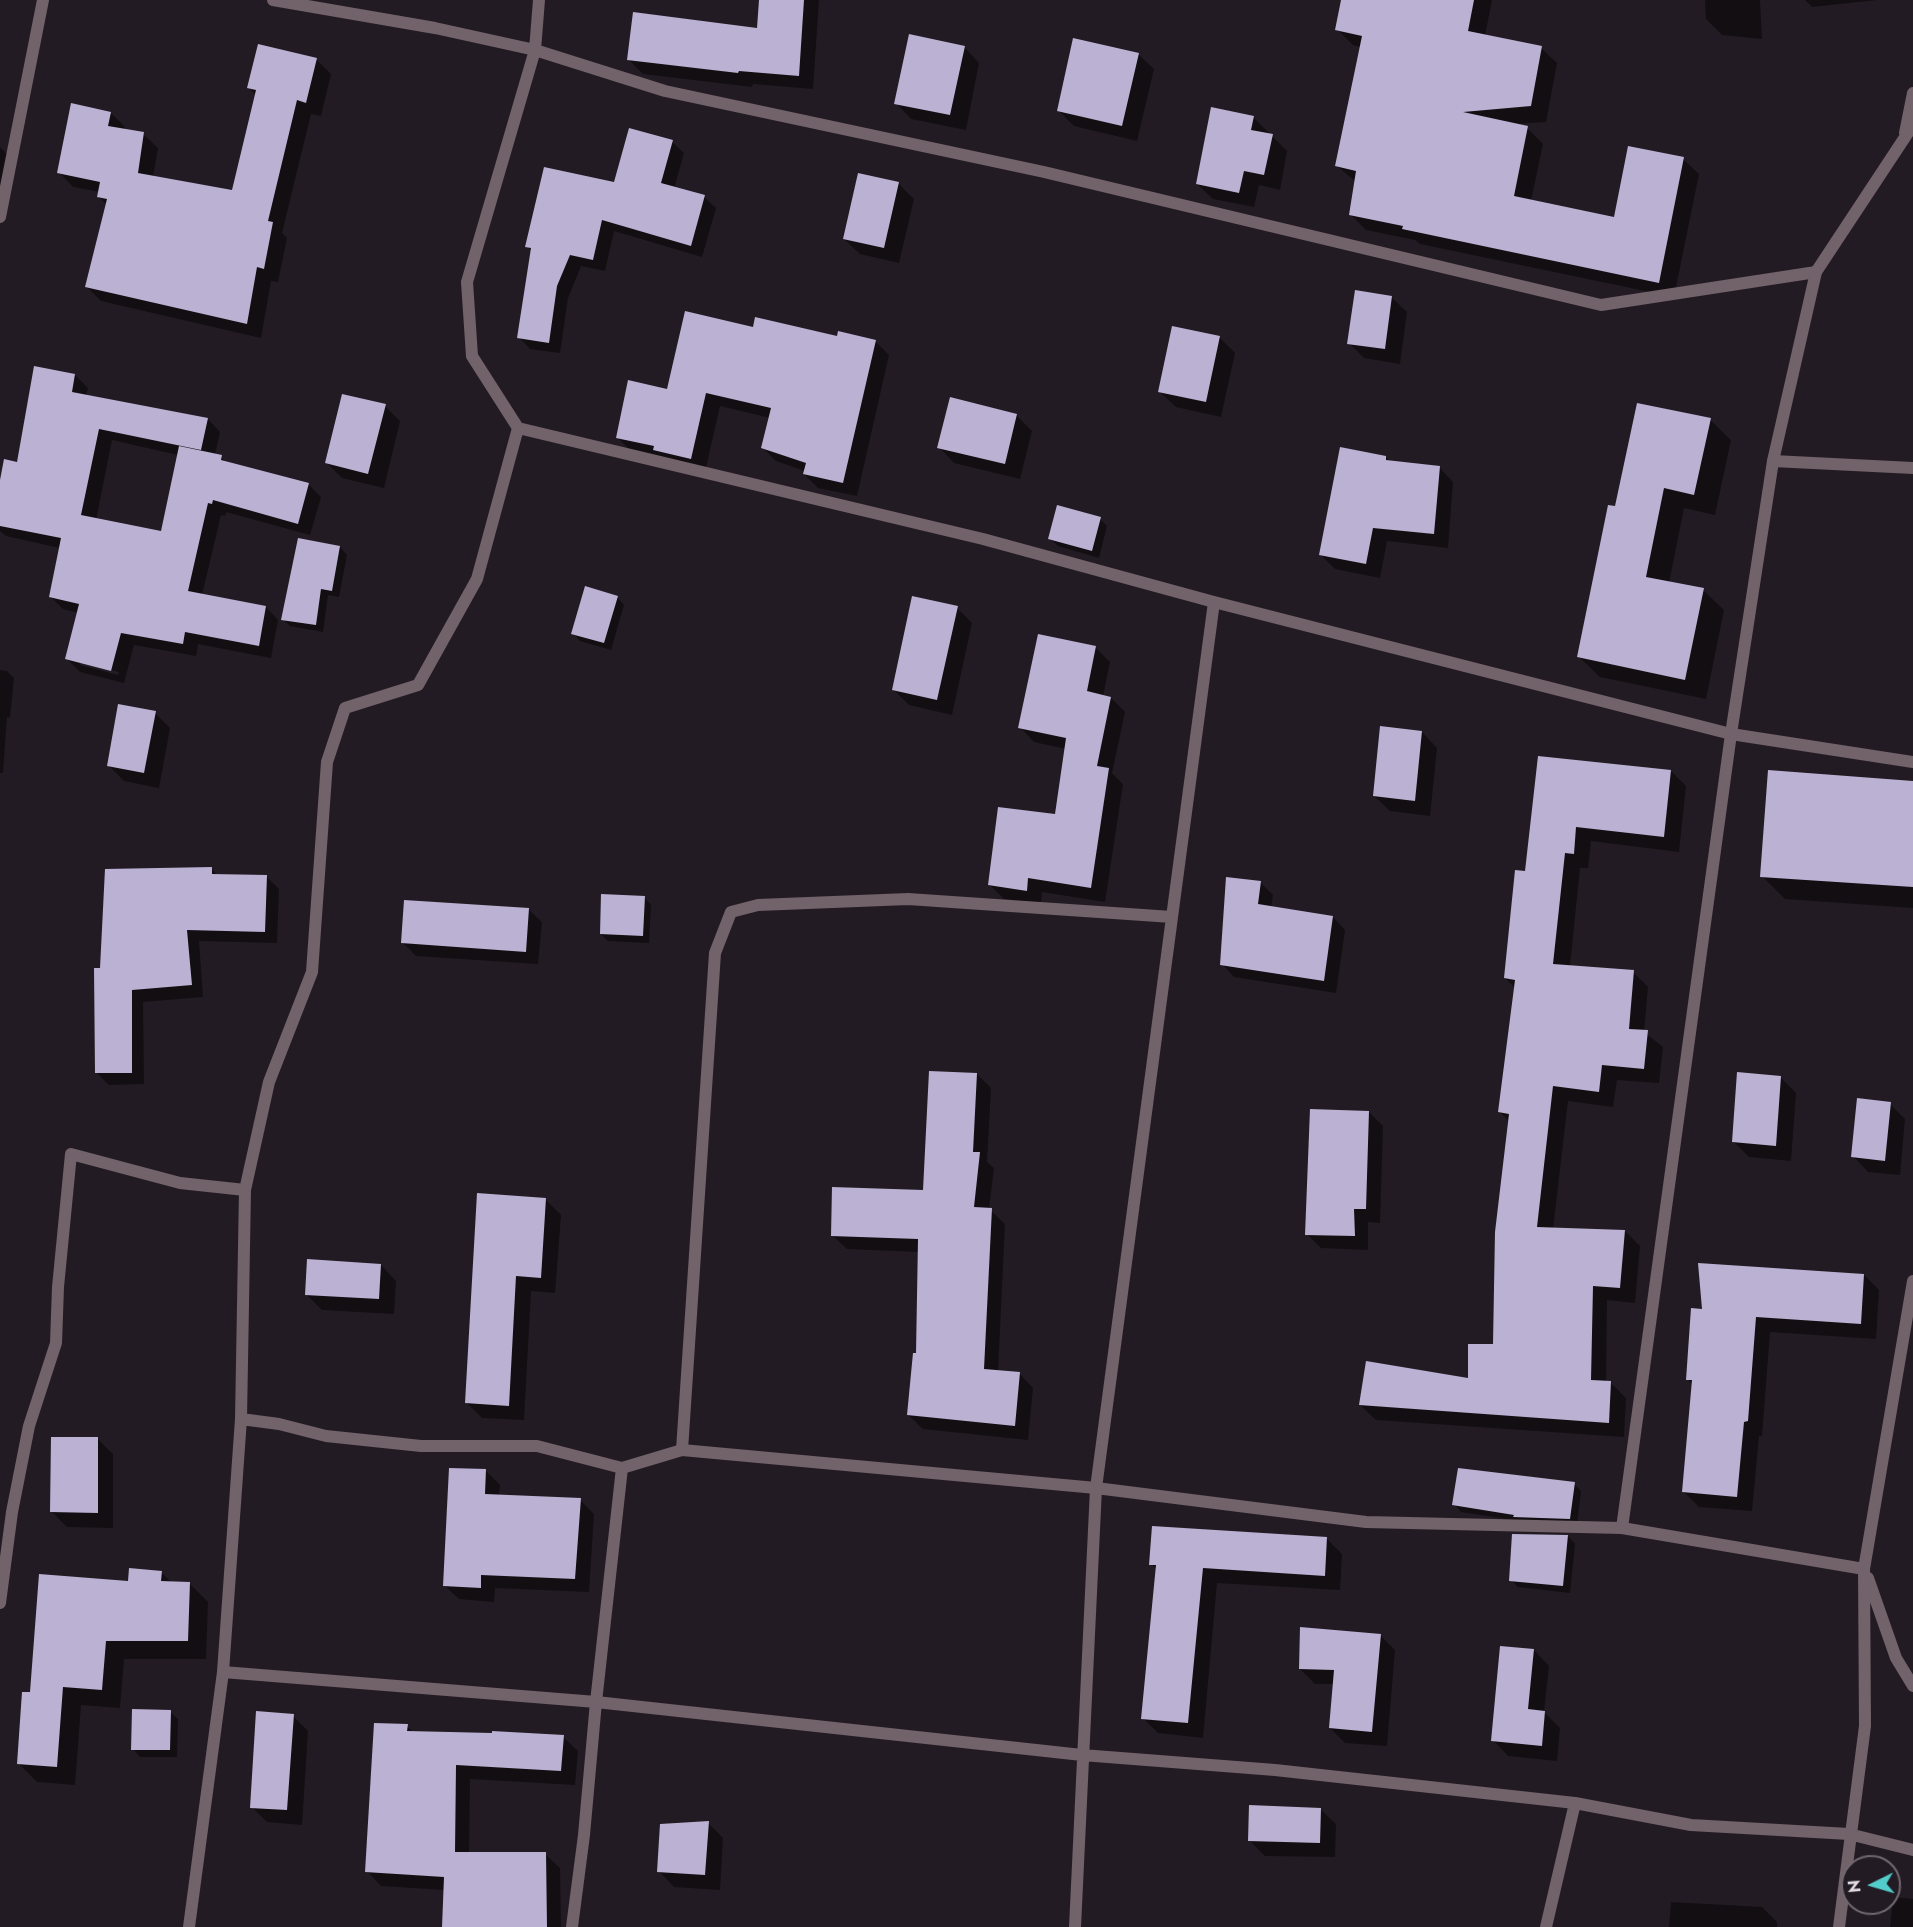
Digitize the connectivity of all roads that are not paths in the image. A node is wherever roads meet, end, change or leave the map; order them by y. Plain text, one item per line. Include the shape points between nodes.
1 (43, 0) edge
2 (273, 0) edge
3 (539, 0) edge
4 (535, 50) junction
5 (1913, 93) edge
6 (1909, 130) edge
7 (0, 217) edge
8 (1816, 272) junction
9 (518, 429) junction
10 (1773, 461) junction
11 (1913, 468) edge
12 (1214, 602) junction
13 (1731, 734) junction
14 (1913, 762) edge
15 (1172, 917) junction
16 (245, 1190) junction
17 (1913, 1281) edge
18 (241, 1419) junction
19 (682, 1450) junction
20 (622, 1468) junction
21 (1096, 1488) junction
22 (1622, 1528) junction
23 (1864, 1569) junction
24 (2, 1575) edge
25 (0, 1603) edge
26 (223, 1672) junction
27 (1913, 1686) edge
28 (596, 1702) junction
29 (1082, 1755) junction
30 (1575, 1803) junction
31 (1849, 1834) junction
32 (1913, 1850) edge
33 (189, 1927) edge
34 (572, 1927) edge
35 (1075, 1927) edge
36 (1546, 1927) edge
37 (1839, 1927) edge

1 - 7 street
2 - 4 street
3 - 4 street
4 - 8 street via 665,91 1044,172 1601,305
4 - 9 street via 467,282 472,356
5 - 6 street
6 - 8 street
8 - 10 street
9 - 12 street via 982,539
9 - 16 street via 477,579 418,685 345,708 327,762 312,972 269,1082
10 - 11 street
10 - 13 street
12 - 13 street
12 - 15 street
13 - 14 street
13 - 22 street
15 - 19 street via 908,899 758,904 731,912 715,953
15 - 21 street
16 - 18 street
16 - 24 street via 180,1183 71,1154 56,1343 29,1426
17 - 23 street
18 - 20 street via 326,1436 421,1446 537,1446
18 - 26 street
19 - 20 street
19 - 21 street
20 - 28 street
21 - 22 street via 1366,1522
21 - 29 street
22 - 23 street
23 - 27 street via 1896,1658
23 - 31 street via 1865,1726
24 - 25 street
26 - 28 street
26 - 33 street
28 - 29 street
28 - 34 street
29 - 30 street via 1275,1770
29 - 35 street
30 - 31 street via 1691,1825
30 - 36 street
31 - 32 street
31 - 37 street

